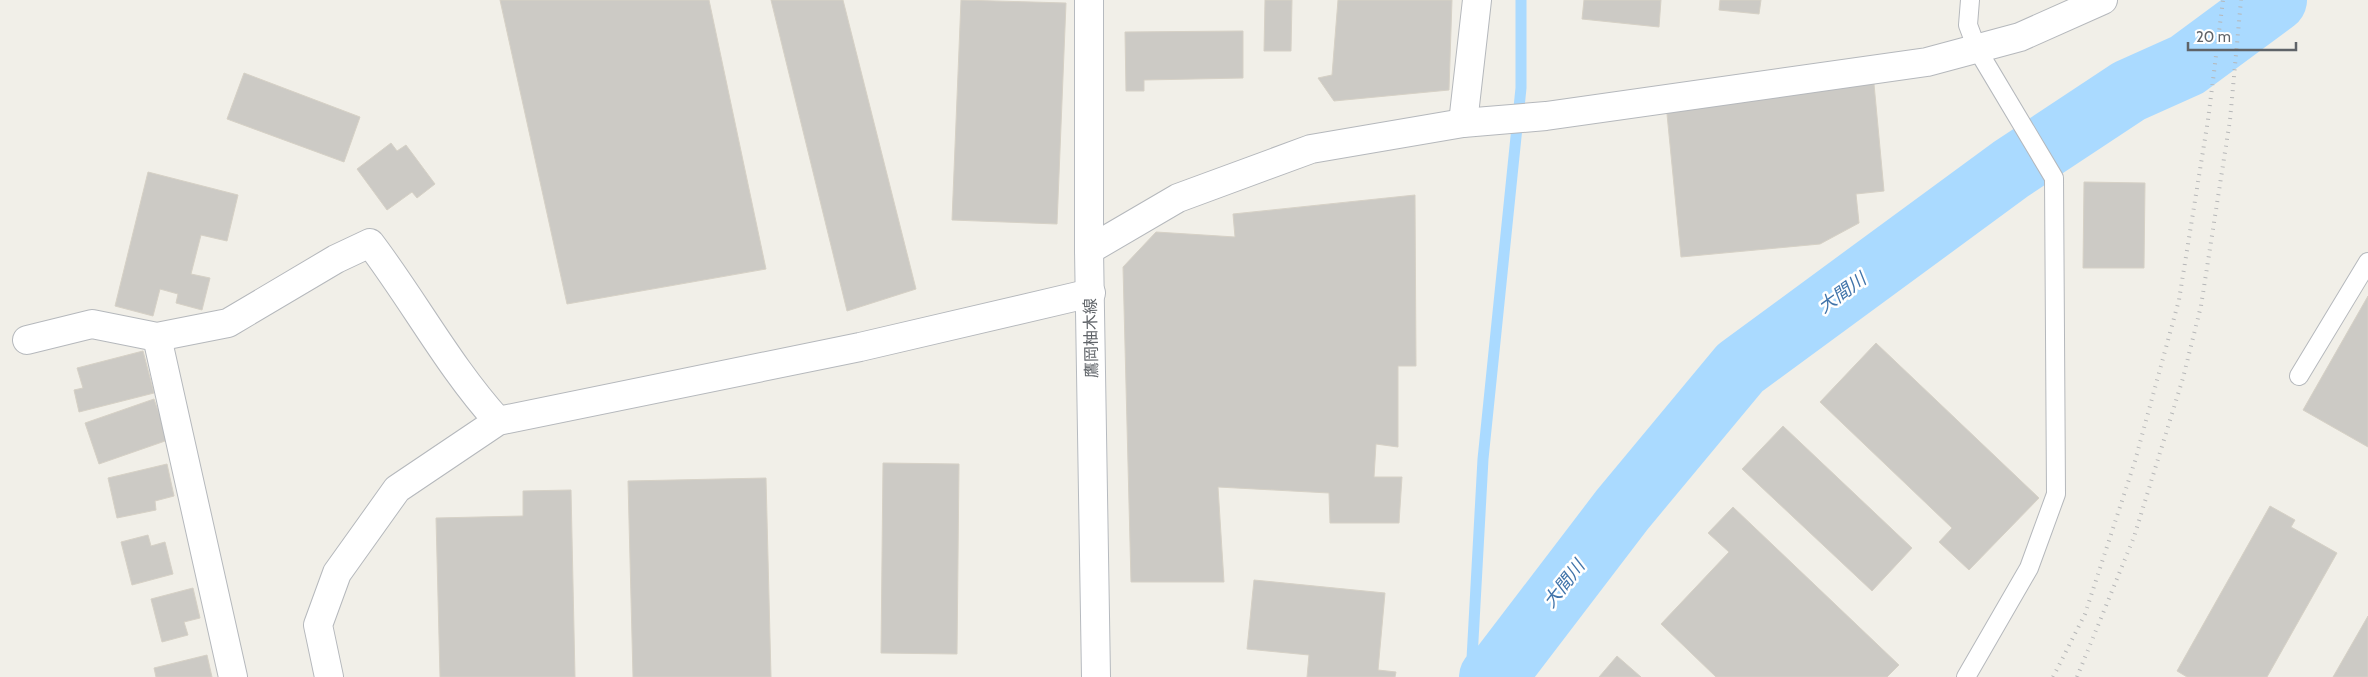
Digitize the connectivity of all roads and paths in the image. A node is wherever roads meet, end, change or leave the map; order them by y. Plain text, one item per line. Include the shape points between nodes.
1 (1089, 0) edge
2 (1477, 0) edge
3 (1970, 0) edge
4 (2103, 0) edge
5 (1977, 49) junction
6 (1476, 121) junction
7 (1089, 250) junction
8 (2368, 262) edge
9 (1091, 293) junction
10 (157, 336) junction
11 (27, 340) dead end
12 (2299, 376) dead end
13 (498, 421) junction
14 (233, 677) edge
15 (329, 677) edge
16 (1096, 677) edge
17 (1966, 677) edge

1 - 7 street, 鷹岡柚木線
2 - 6 street
3 - 5 lane via 1968,25
4 - 5 street via 2020,38
5 - 6 street via 1927,62 1546,116
5 - 17 lane via 2054,178 2056,494 2029,568
6 - 7 street via 1311,149 1178,198
7 - 9 street, 鷹岡柚木線
8 - 12 lane
9 - 13 street via 860,347
9 - 16 street, 鷹岡柚木線
10 - 11 street via 92,324
10 - 13 street via 228,322 336,259 370,243 474,395
10 - 14 street
13 - 15 street via 397,489 337,573 318,625

